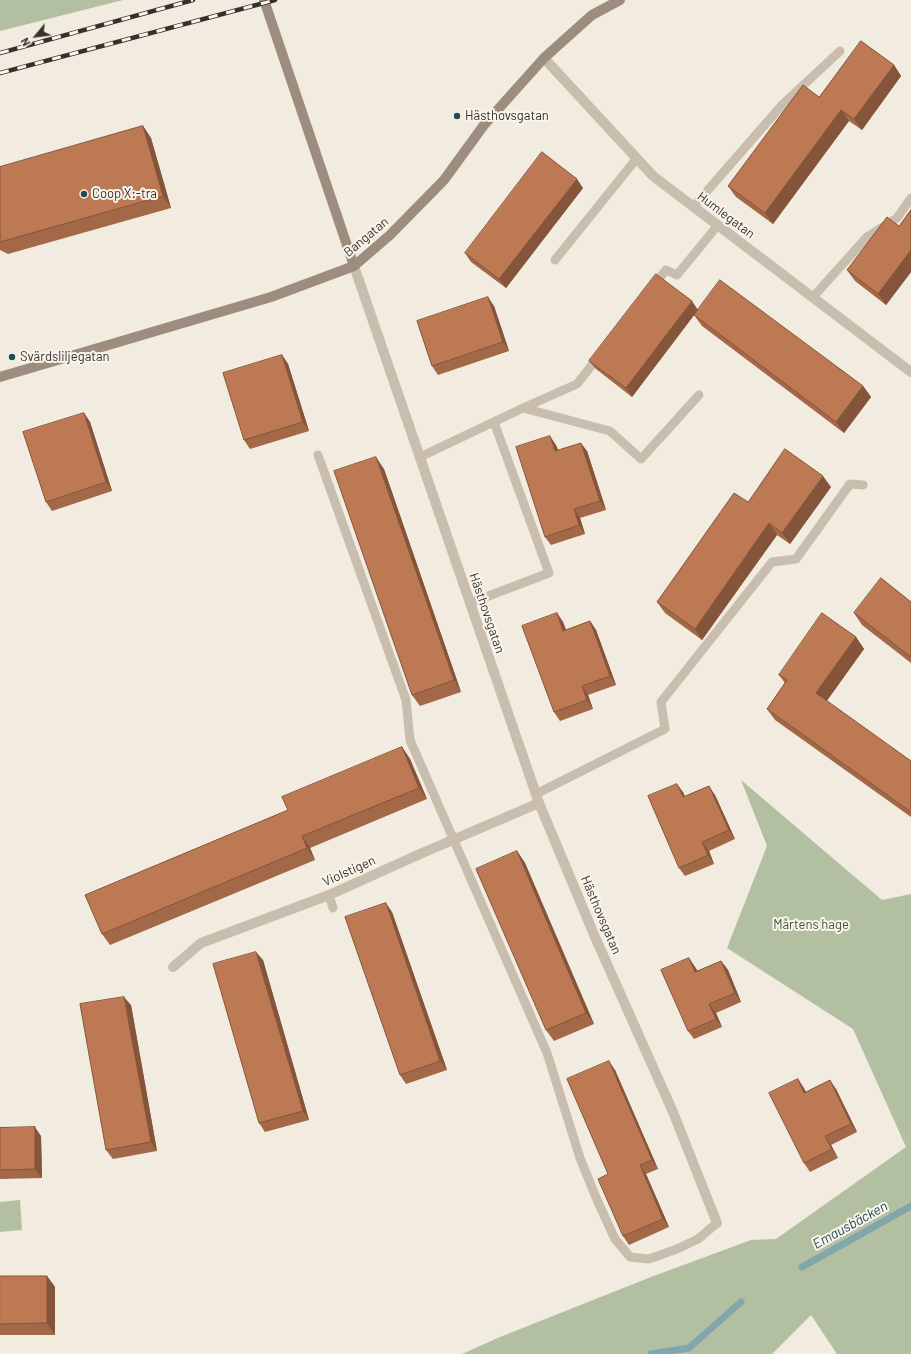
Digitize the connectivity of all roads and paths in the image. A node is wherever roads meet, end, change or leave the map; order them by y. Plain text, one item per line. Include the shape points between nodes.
1 (264, 0) edge
2 (620, 0) edge
3 (840, 51) dead end
4 (544, 58) junction
5 (637, 158) junction
6 (911, 198) edge
7 (694, 206) junction
8 (718, 225) junction
9 (555, 260) dead end
10 (354, 266) junction
11 (647, 294) edge
12 (813, 297) junction
13 (605, 348) edge
14 (911, 372) edge
15 (0, 377) edge
16 (699, 395) dead end
17 (524, 408) junction
18 (494, 422) junction
19 (318, 455) dead end
20 (420, 457) junction
21 (864, 485) dead end
22 (470, 603) junction
23 (538, 799) junction
24 (454, 840) junction
25 (329, 895) junction
26 (333, 908) dead end
27 (173, 967) dead end
28 (717, 1223) joint

1 - 10 street, Hästhovsgatan
2 - 4 street, Bangatan via 592,15
3 - 7 lane via 782,105
4 - 5 street, Humlegatan
4 - 10 street, Bangatan via 484,125 444,180 390,235
5 - 7 street, Humlegatan via 653,176
5 - 9 lane
6 - 12 lane via 897,218 867,237
7 - 8 street, Humlegatan
8 - 11 lane via 677,275 666,270
8 - 12 street, Humlegatan
10 - 15 street, Bangatan via 271,297
10 - 20 street, Hästhovsgatan
12 - 14 street, Humlegatan
13 - 17 lane via 577,384
16 - 17 lane via 640,459 610,431
17 - 18 lane
18 - 20 lane
18 - 22 lane via 549,573
19 - 24 lane via 406,700 410,740
20 - 22 street, Hästhovsgatan
21 - 23 lane via 850,484 796,559 772,562 661,702 665,729
22 - 23 street, Hästhovsgatan
23 - 24 street, Violstigen
23 - 28 street, Hästhovsgatan via 595,937 673,1112
24 - 25 street, Violstigen
24 - 28 lane via 547,1053 580,1158 615,1239 630,1256 649,1259 698,1239
25 - 26 lane
25 - 27 street, Violstigen via 201,943

